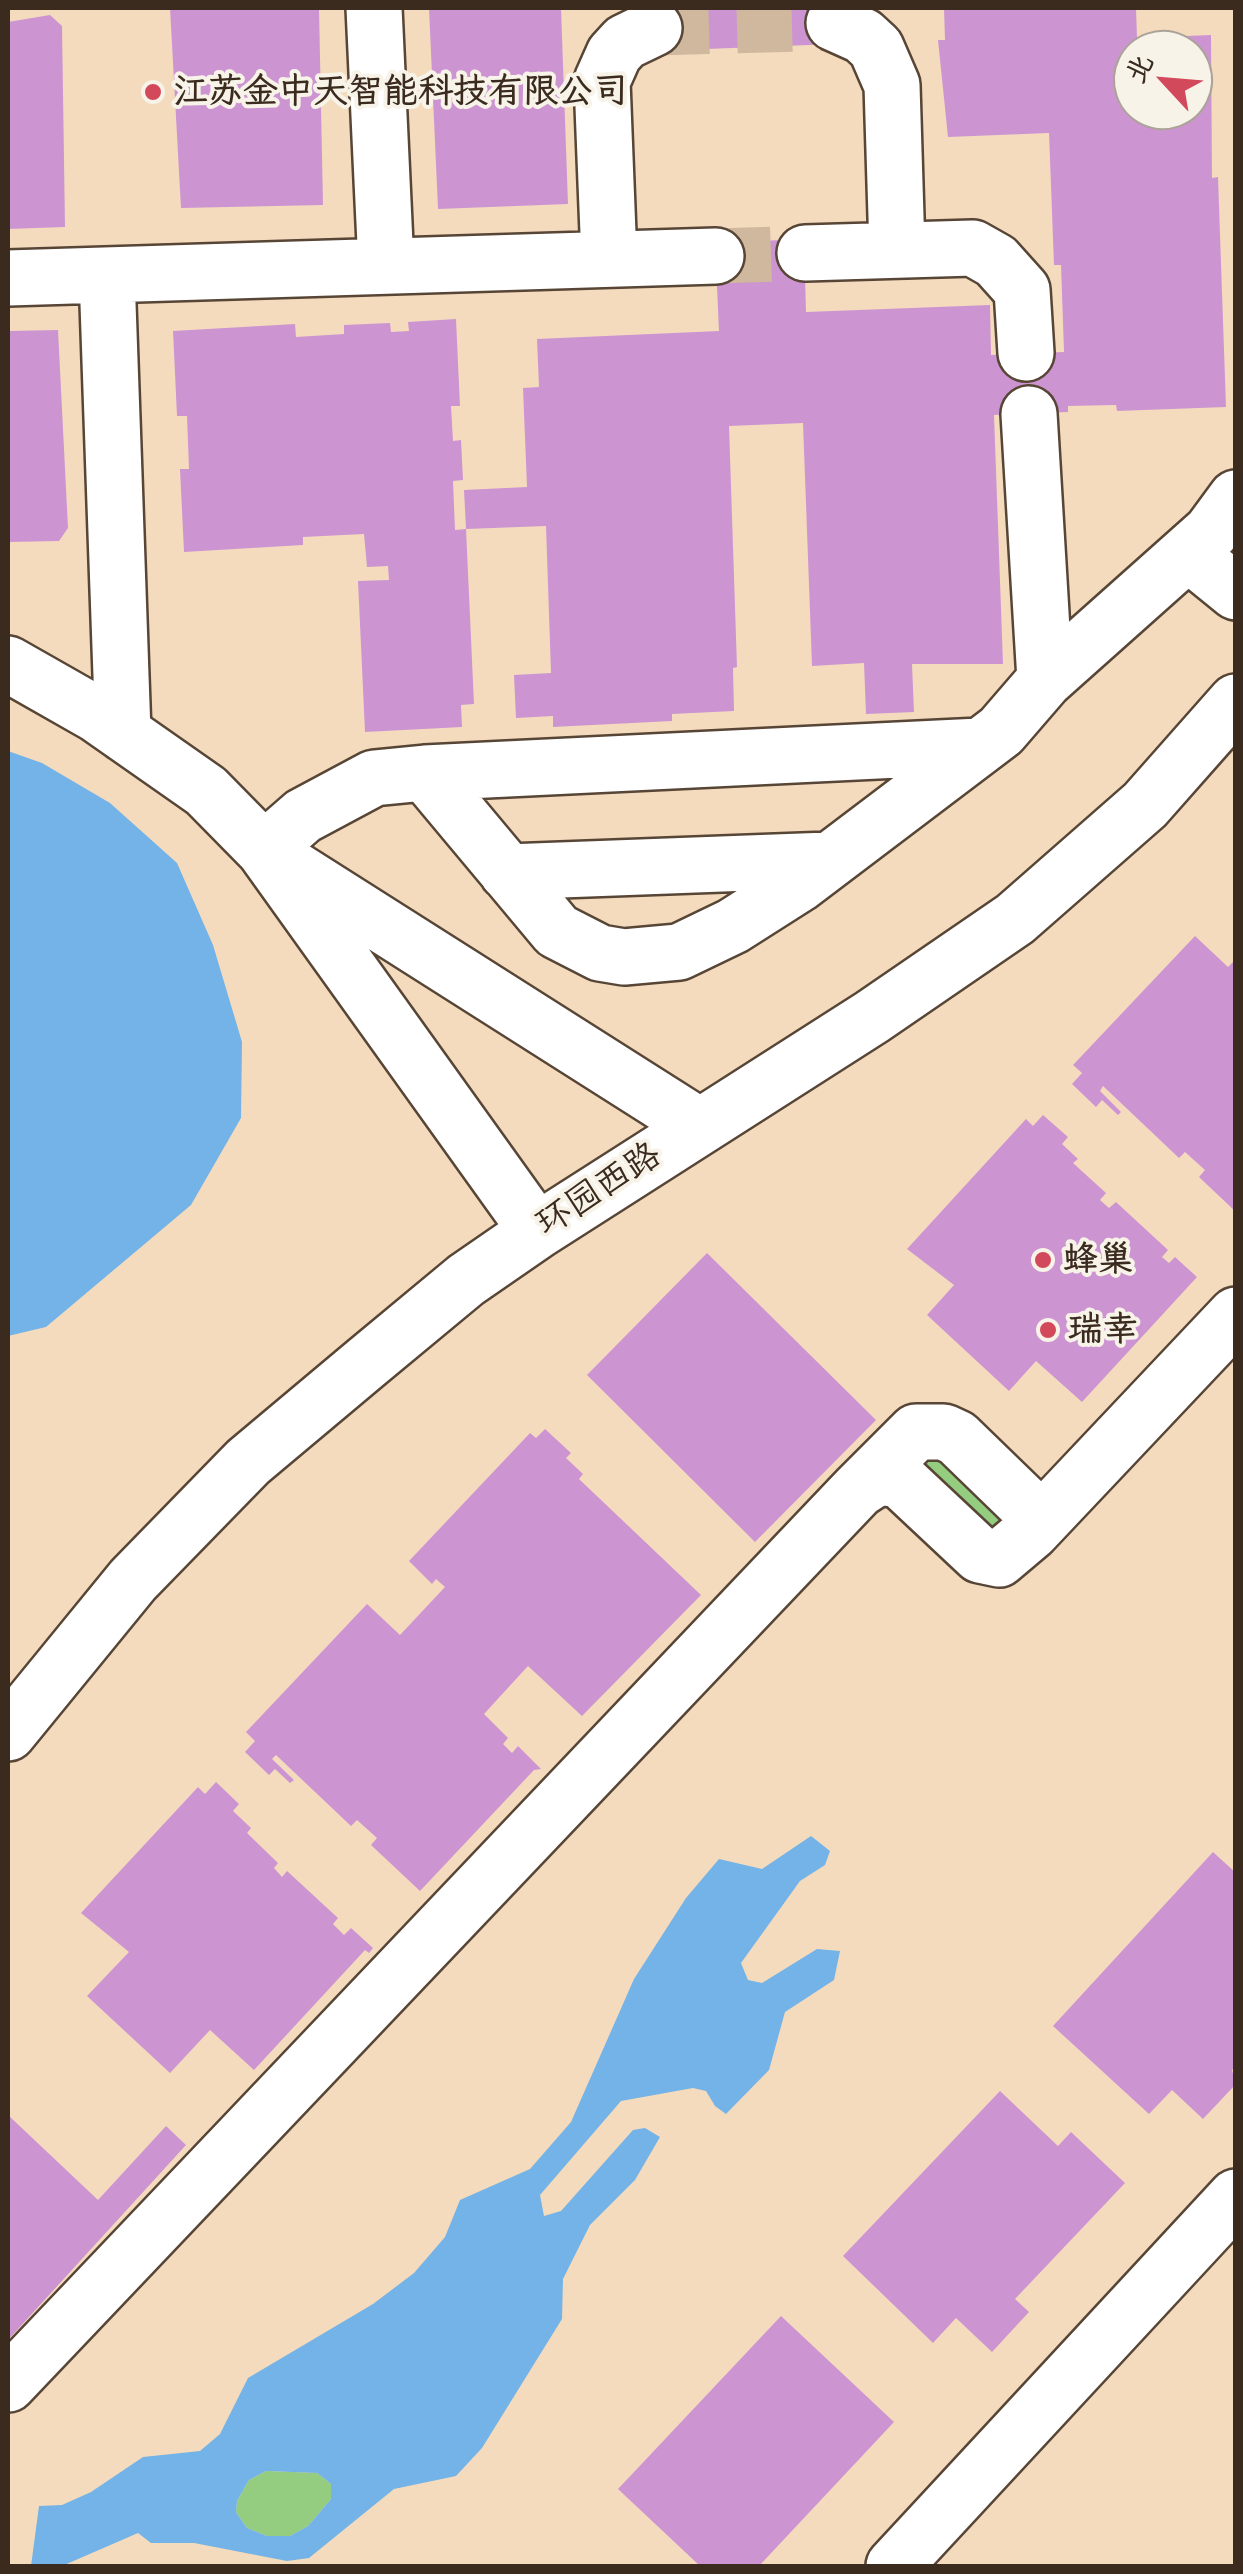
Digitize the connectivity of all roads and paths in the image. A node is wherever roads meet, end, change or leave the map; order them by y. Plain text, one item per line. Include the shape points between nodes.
1 (374, 8) edge
2 (834, 23) tunnel mouth
3 (654, 28) tunnel mouth
4 (897, 250) junction
5 (804, 253) tunnel mouth
6 (716, 256) tunnel mouth
7 (609, 260) junction
8 (386, 266) junction
9 (107, 275) junction
10 (8, 278) edge
11 (1026, 353) dead end
12 (1030, 414) dead end
13 (1236, 498) edge
14 (1188, 553) junction
15 (1236, 592) edge
16 (8, 664) edge
17 (1045, 680) junction
18 (1236, 702) edge
19 (123, 733) junction
20 (980, 746) junction
21 (426, 773) junction
22 (264, 850) junction
23 (829, 860) junction
24 (507, 872) junction
25 (699, 1126) junction
26 (537, 1230) junction
27 (1236, 1314) edge
28 (8, 1733) edge
29 (1236, 2198) edge
30 (8, 2384) edge
31 (894, 2566) edge

1 - 8 street
2 - 4 street via 876,48 892,86
3 - 7 street via 625,42 602,80
4 - 5 street
4 - 11 street via 973,248 996,261 1022,290
6 - 7 street
7 - 8 street
8 - 9 street
9 - 10 street
9 - 19 street
12 - 17 street
13 - 14 street
14 - 15 street
14 - 17 street
16 - 19 street
17 - 20 street
18 - 25 street, 环园西路 via 1145,805 1014,920
19 - 22 street via 206,791
20 - 21 street
20 - 23 street
21 - 22 street via 374,778 303,816
21 - 24 street
22 - 25 street
22 - 26 street
23 - 24 street
23 - 24 street via 719,933 652,958 578,944 540,914
25 - 26 street, 环园西路
26 - 28 street, 环园西路 via 466,1280 248,1462 133,1580
27 - 30 street via 1009,1554 980,1555 900,1480 878,1477 858,1490
29 - 31 street

